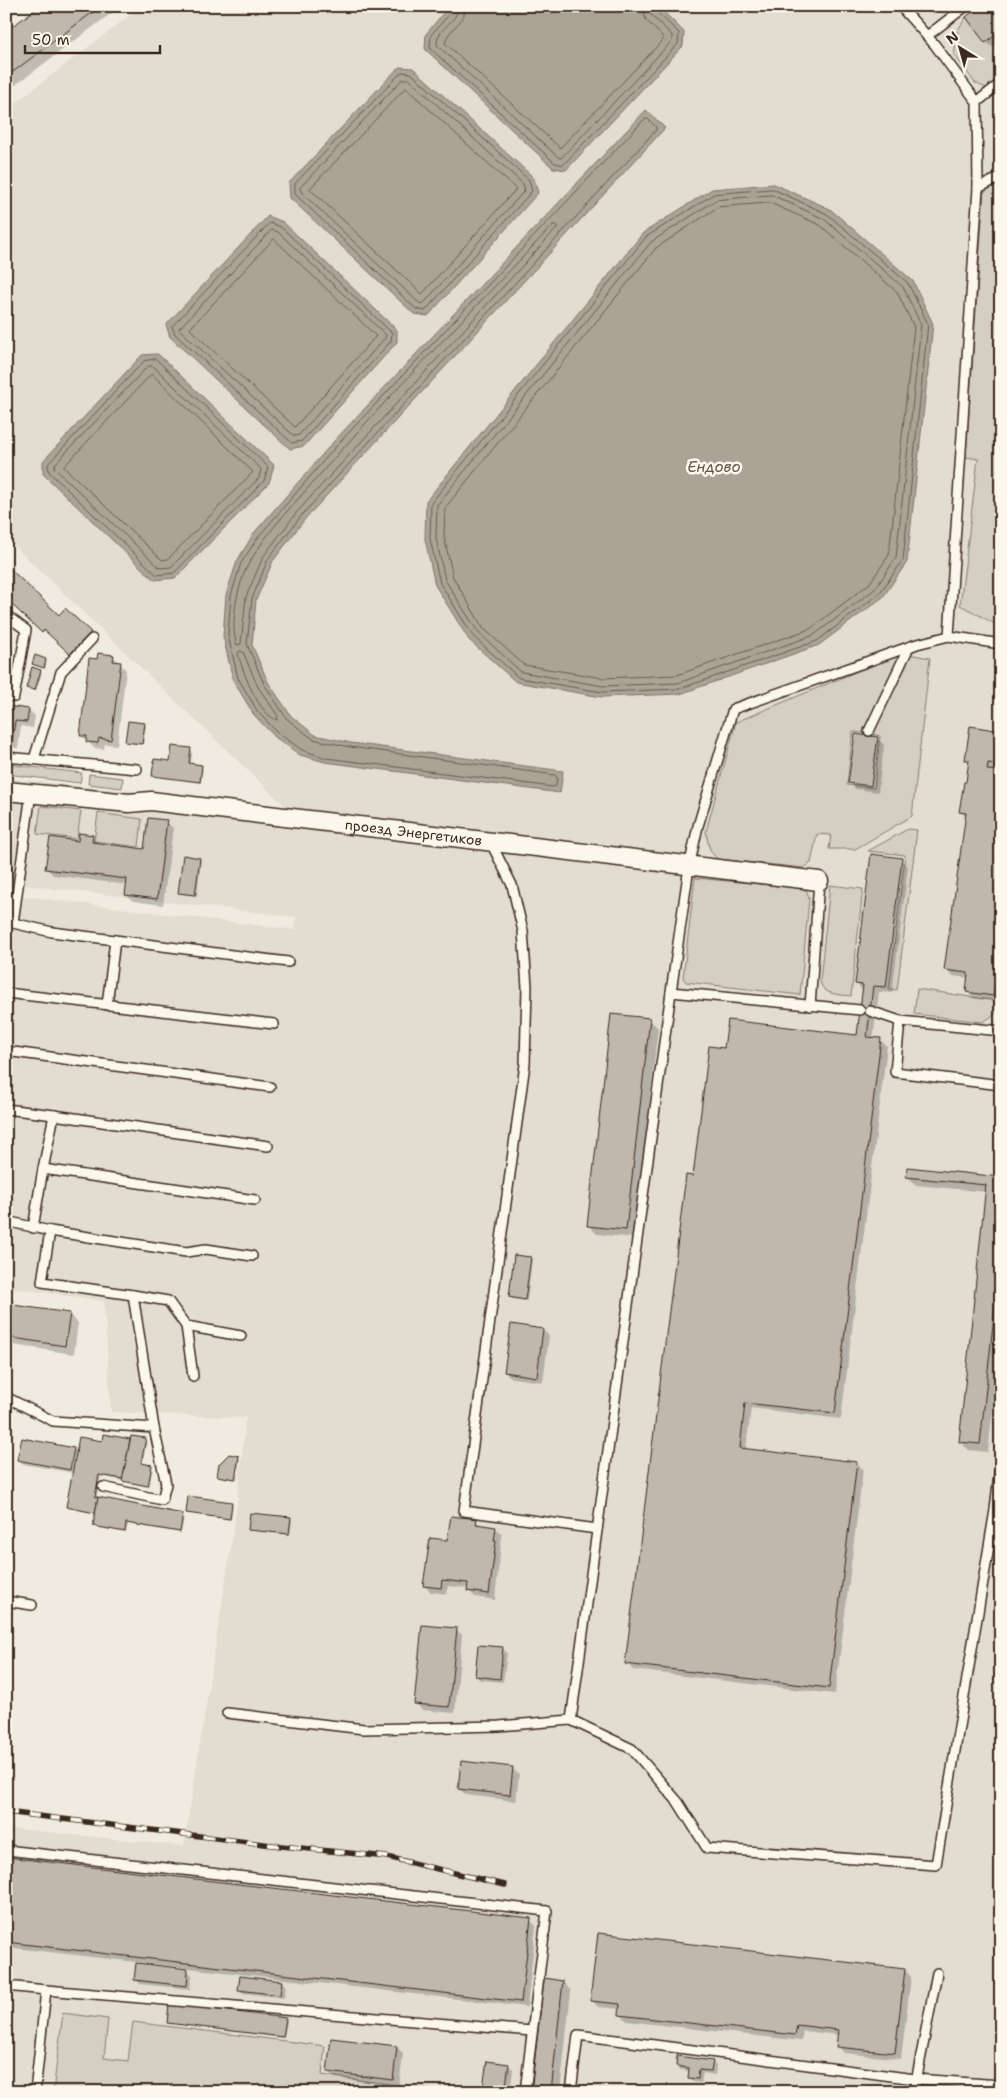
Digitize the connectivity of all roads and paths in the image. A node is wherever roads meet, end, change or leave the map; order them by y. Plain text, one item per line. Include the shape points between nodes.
1 (900, 6) edge
2 (966, 6) edge
3 (927, 36) junction
4 (1001, 83) edge
5 (977, 102) junction
6 (1001, 177) edge
7 (978, 188) junction
8 (6, 615) edge
9 (949, 636) junction
10 (92, 638) dead end
11 (1001, 644) edge
12 (909, 647) junction
13 (6, 696) edge
14 (869, 731) dead end
15 (6, 756) edge
16 (34, 759) junction
17 (137, 769) dead end
18 (6, 791) edge
19 (31, 793) junction
20 (491, 843) junction
21 (689, 867) junction
22 (819, 881) joint
23 (10, 922) edge
24 (115, 940) junction
25 (288, 962) dead end
26 (671, 992) junction
27 (6, 993) edge
28 (107, 1005) junction
29 (810, 1006) junction
30 (900, 1021) junction
31 (274, 1024) dead end
32 (1001, 1031) edge
33 (6, 1051) edge
34 (1001, 1085) edge
35 (270, 1087) dead end
36 (6, 1108) edge
37 (54, 1115) junction
38 (268, 1146) dead end
39 (43, 1169) junction
40 (254, 1200) dead end
41 (6, 1221) edge
42 (33, 1228) junction
43 (50, 1231) junction
44 (252, 1256) dead end
45 (133, 1295) junction
46 (186, 1326) junction
47 (241, 1336) dead end
48 (193, 1376) dead end
49 (6, 1397) edge
50 (154, 1428) junction
51 (1001, 1457) edge
52 (103, 1486) dead end
53 (999, 1492) edge
54 (597, 1529) junction
55 (6, 1601) edge
56 (32, 1605) dead end
57 (227, 1713) dead end
58 (571, 1720) junction
59 (6, 1850) edge
60 (937, 1973) dead end
61 (6, 1986) edge
62 (46, 1990) junction
63 (532, 2031) junction
64 (915, 2079) junction
65 (1001, 2085) edge
66 (35, 2092) edge
67 (525, 2092) edge
68 (571, 2092) edge
69 (914, 2092) edge

1 - 3 lane
2 - 3 lane
3 - 5 lane
4 - 5 lane
5 - 7 lane
6 - 7 lane
7 - 9 lane
8 - 13 lane via 26,630 14,697
9 - 11 lane
9 - 12 lane
10 - 16 lane via 61,672
12 - 14 lane
12 - 21 lane via 733,710
15 - 16 lane
16 - 17 lane
18 - 19 street, проезд Энергетиков
19 - 20 street, проезд Энергетиков via 129,803 151,802
19 - 23 lane
20 - 21 street, проезд Энергетиков
20 - 54 lane via 512,885 523,931 527,987 526,1064 464,1511
21 - 22 street, проезд Энергетиков
21 - 26 lane
22 - 29 lane
23 - 24 lane via 52,932
24 - 25 lane
24 - 28 lane
26 - 29 lane
26 - 54 lane
27 - 28 lane
28 - 31 lane
29 - 30 lane via 865,1011
30 - 32 lane
30 - 34 lane via 895,1072
33 - 35 lane
36 - 37 lane
37 - 38 lane
37 - 39 lane
39 - 40 lane
39 - 42 lane
41 - 42 lane
42 - 43 lane
43 - 44 lane via 186,1252 206,1249
43 - 45 lane via 42,1282
45 - 46 lane via 168,1301
45 - 50 lane
46 - 47 lane
46 - 48 lane
49 - 50 lane via 53,1421
50 - 52 lane via 166,1484 162,1500
51 - 53 lane
53 - 58 lane via 936,1865 707,1848 678,1802 632,1749
54 - 58 lane
55 - 56 lane
57 - 58 lane via 364,1729 499,1726
59 - 63 lane via 547,1911
60 - 64 lane
61 - 62 lane
62 - 63 lane
62 - 66 lane
63 - 67 lane
64 - 65 lane
64 - 68 lane via 578,2034
64 - 69 lane

